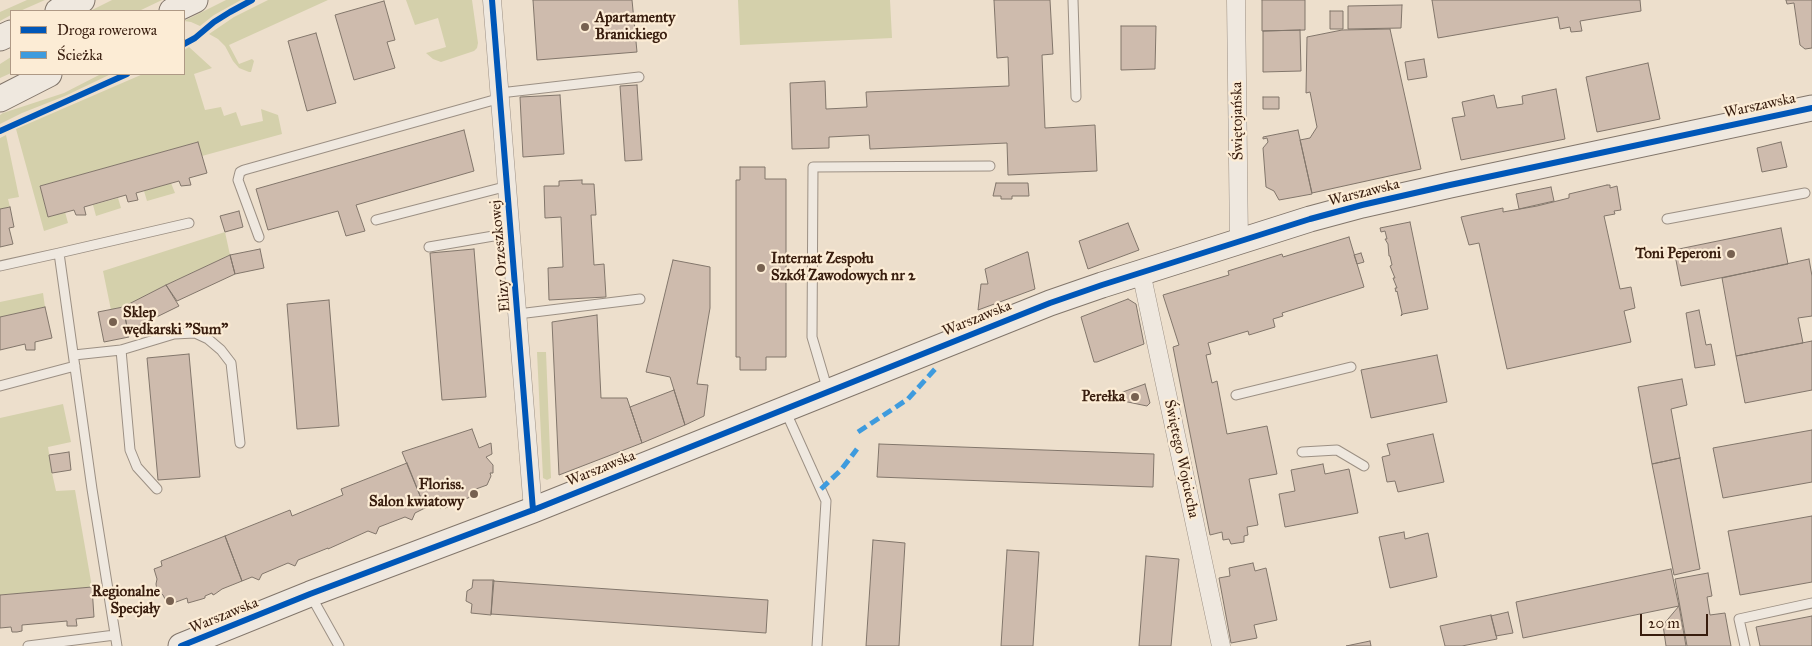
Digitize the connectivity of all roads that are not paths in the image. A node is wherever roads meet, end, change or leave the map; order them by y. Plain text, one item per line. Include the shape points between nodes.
1 (82, 0) edge
2 (195, 0) edge
3 (492, 0) edge
4 (1073, 0) edge
5 (1236, 0) edge
6 (60, 10) edge
7 (174, 10) edge
8 (47, 75) edge
9 (639, 77) dead end
10 (500, 95) junction
11 (1076, 97) dead end
12 (0, 99) edge
13 (1812, 108) edge
14 (990, 166) dead end
15 (508, 186) junction
16 (1805, 193) dead end
17 (1667, 219) dead end
18 (376, 220) dead end
19 (190, 223) dead end
20 (511, 233) junction
21 (259, 237) dead end
22 (1239, 242) junction
23 (429, 247) dead end
24 (59, 253) junction
25 (0, 266) edge
26 (1141, 272) junction
27 (640, 299) dead end
28 (518, 314) junction
29 (121, 350) junction
30 (74, 355) junction
31 (75, 366) junction
32 (1351, 367) dead end
33 (0, 386) edge
34 (828, 391) junction
35 (1236, 395) dead end
36 (785, 409) junction
37 (240, 443) dead end
38 (1302, 452) dead end
39 (1364, 466) dead end
40 (157, 489) dead end
41 (533, 510) junction
42 (310, 594) junction
43 (1812, 603) edge
44 (115, 635) junction
45 (28, 646) edge
46 (117, 646) edge
47 (181, 646) edge
48 (339, 646) edge
49 (817, 646) edge
50 (1221, 646) edge
51 (1745, 646) edge

1 - 6 street
2 - 7 street
3 - 10 street, Elizy Orzeszkowej
4 - 11 lane
5 - 22 street, Świętojańska
8 - 12 street
9 - 10 lane
10 - 15 street, Elizy Orzeszkowej
10 - 21 lane via 240,172 238,180
13 - 22 street, Warszawska via 1450,185 1310,219
14 - 34 lane via 813,167 812,337
15 - 18 lane
15 - 20 street, Elizy Orzeszkowej
16 - 17 lane
19 - 24 lane
20 - 23 lane
20 - 28 street, Elizy Orzeszkowej
22 - 26 street, Warszawska
24 - 25 lane
24 - 30 lane
26 - 34 street, Warszawska via 1050,303
26 - 50 street, Świętego Wojciecha
27 - 28 lane
28 - 41 street, Elizy Orzeszkowej
29 - 30 lane
29 - 37 lane via 174,334 195,333 208,339 231,363
29 - 40 lane via 130,450 137,467
30 - 31 lane
31 - 33 lane
31 - 44 lane
32 - 35 lane
34 - 36 street, Warszawska
36 - 41 street, Warszawska
36 - 49 lane via 826,501
38 - 39 lane via 1337,450
41 - 42 street, Warszawska
42 - 47 street, Warszawska
42 - 48 lane
43 - 51 lane via 1740,619
44 - 45 lane
44 - 46 lane

